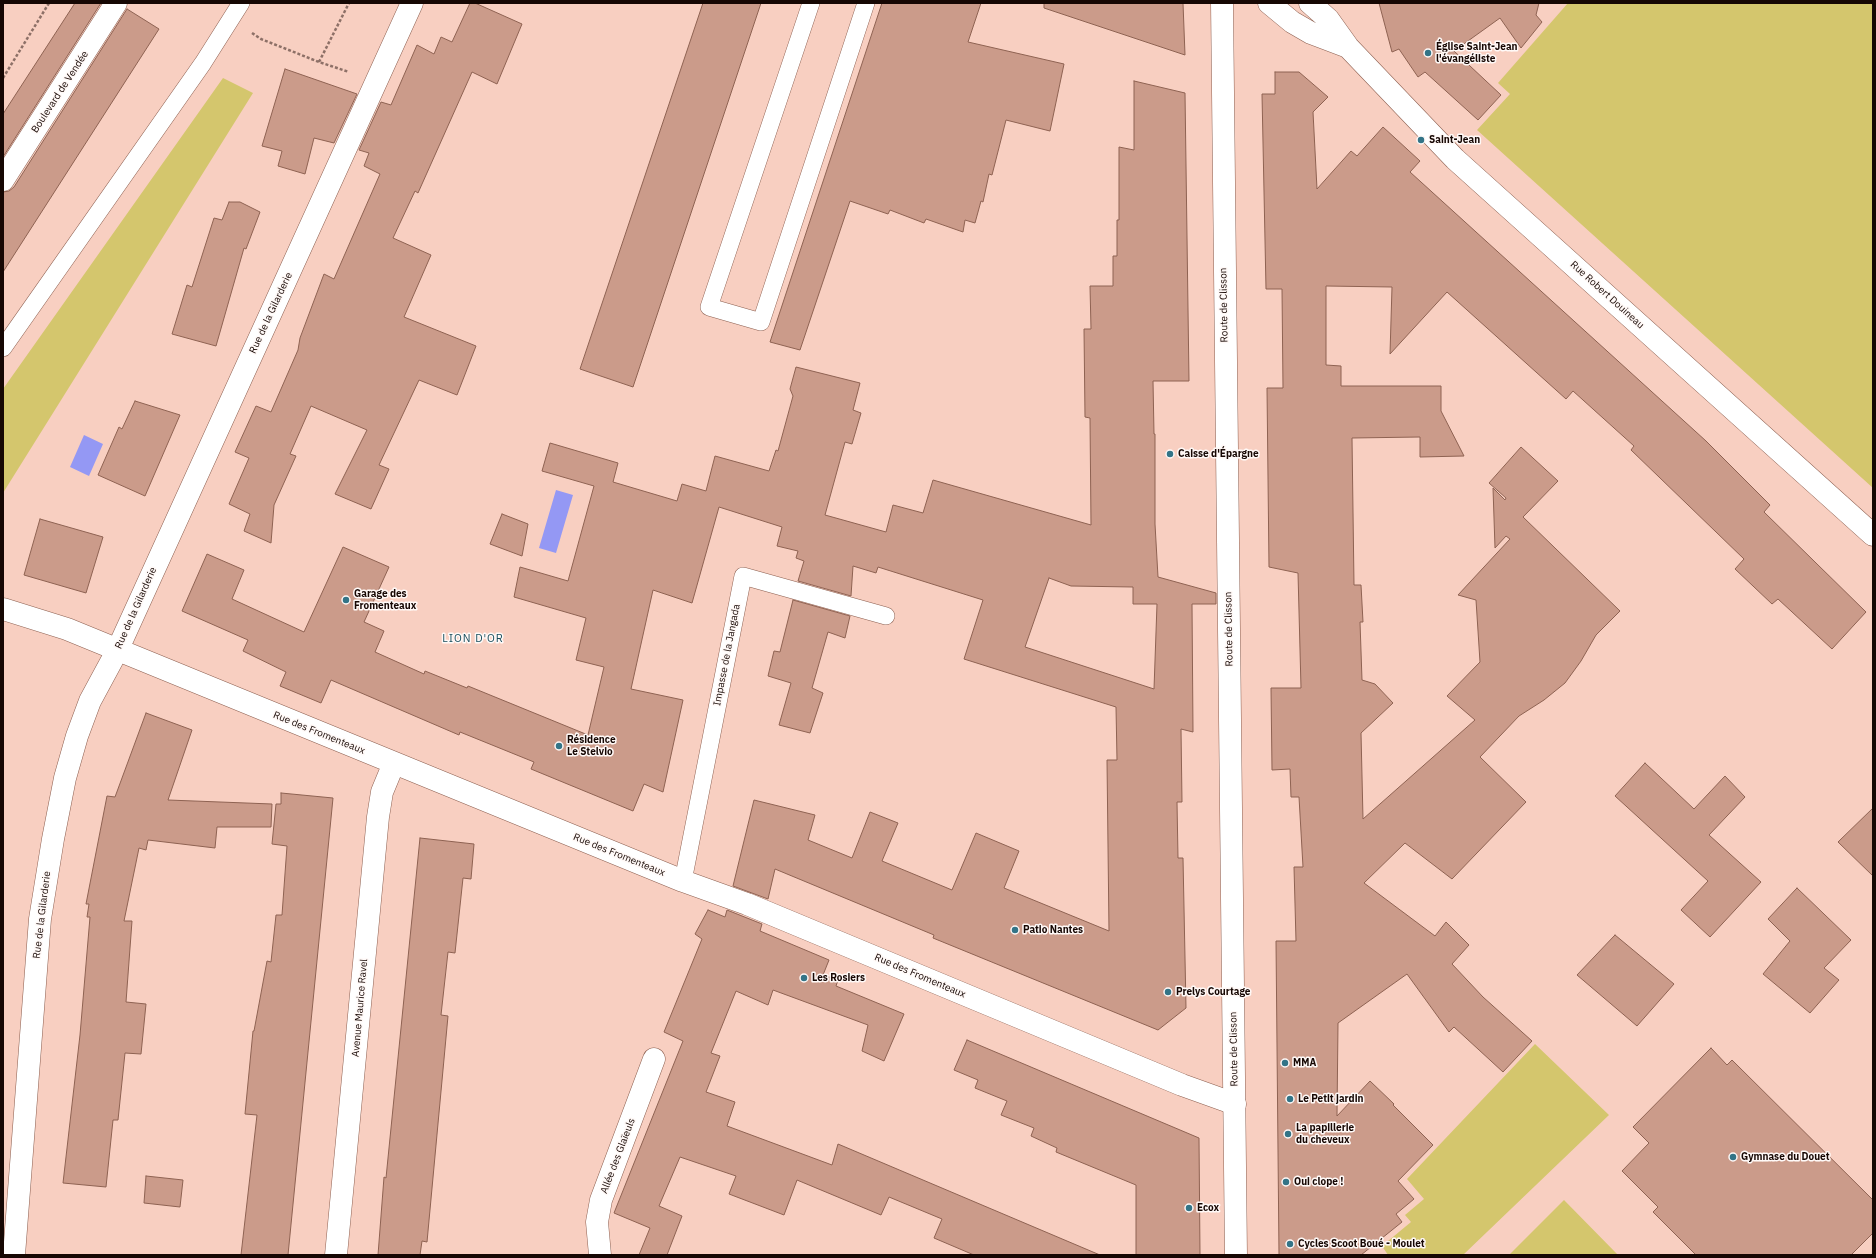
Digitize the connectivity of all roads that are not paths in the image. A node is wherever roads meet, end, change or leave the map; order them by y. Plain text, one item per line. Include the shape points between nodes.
1 (116, 3) edge
2 (241, 3) edge
3 (412, 3) edge
4 (811, 3) edge
5 (866, 3) edge
6 (1222, 3) edge
7 (1269, 3) edge
8 (1310, 3) edge
9 (1348, 47) junction
10 (3, 180) edge
11 (3, 348) edge
12 (1873, 535) edge
13 (3, 609) edge
14 (886, 616) dead end
15 (117, 651) junction
16 (394, 763) junction
17 (683, 881) junction
18 (654, 1059) dead end
19 (1235, 1104) junction
20 (14, 1255) edge
21 (336, 1255) edge
22 (600, 1255) edge
23 (1236, 1255) edge

1 - 10 street, Boulevard de Vendée
2 - 11 lane via 203,63
3 - 15 street, Rue de la Gilarderie
4 - 5 lane via 710,307 761,322
6 - 19 street, Route de Clisson
7 - 9 street, Rue Robert Douineau via 1292,22 1311,33
8 - 9 street, Rue Robert Douineau via 1328,19
9 - 12 street, Rue Robert Douineau via 1455,159
13 - 15 street, Rue des Fromenteaux via 67,629
14 - 17 lane, Impasse de la Jangada via 743,576
15 - 16 street, Rue des Fromenteaux
15 - 20 street, Rue de la Gilarderie via 90,701 77,736 65,778 53,840 40,918
16 - 17 street, Rue des Fromenteaux
16 - 21 street, Avenue Maurice Ravel via 382,792 378,817
17 - 19 street, Rue des Fromenteaux via 747,904 1182,1085
18 - 22 street, Allée des Glaïeuls via 601,1200 597,1222
19 - 23 street, Route de Clisson

